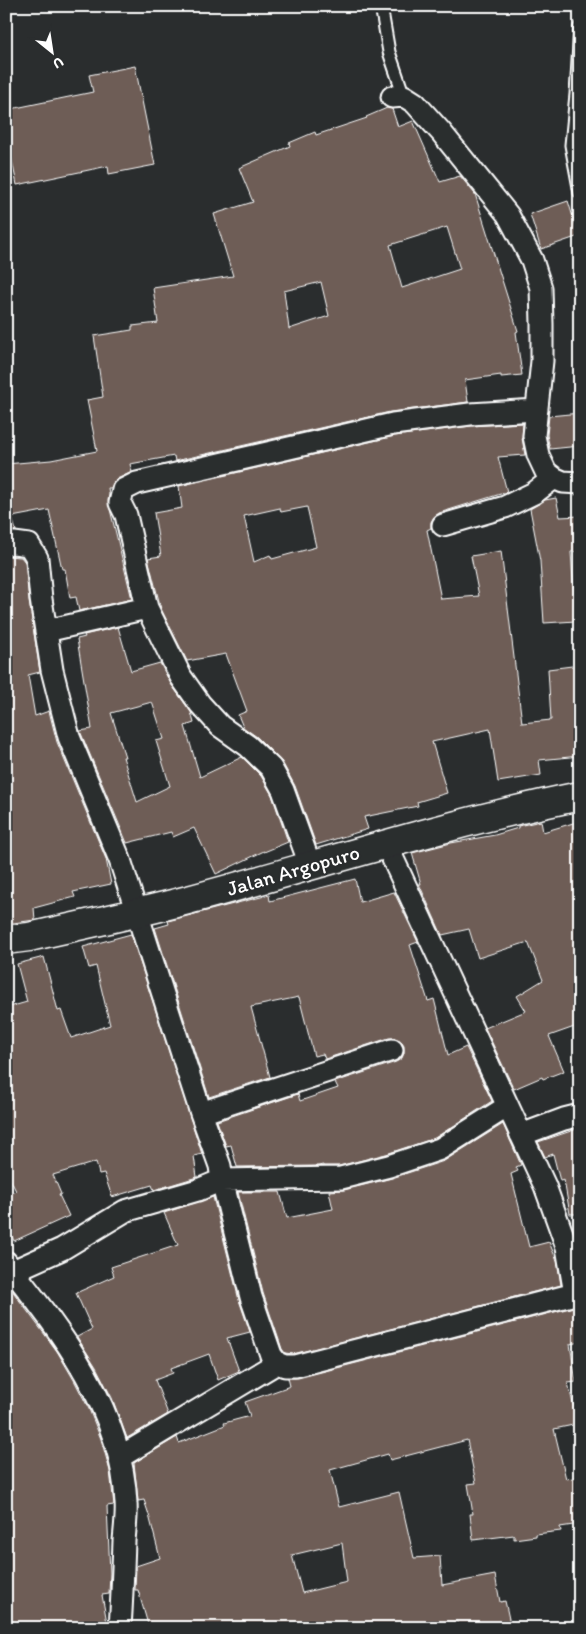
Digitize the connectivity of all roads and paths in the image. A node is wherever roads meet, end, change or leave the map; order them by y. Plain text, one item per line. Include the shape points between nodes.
1 (381, 6) edge
2 (580, 27) edge
3 (578, 94) edge
4 (398, 97) joint
5 (580, 193) edge
6 (537, 410) junction
7 (554, 478) junction
8 (580, 483) edge
9 (443, 525) dead end
10 (6, 544) edge
11 (147, 608) junction
12 (46, 631) junction
13 (580, 796) edge
14 (386, 844) junction
15 (310, 866) junction
16 (136, 912) junction
17 (6, 940) edge
18 (392, 1050) dead end
19 (508, 1106) junction
20 (202, 1113) junction
21 (580, 1115) edge
22 (521, 1135) junction
23 (222, 1180) junction
24 (9, 1271) edge
25 (577, 1295) edge
26 (278, 1363) junction
27 (120, 1457) junction
28 (120, 1628) edge

1 - 4 lane
2 - 3 lane
3 - 5 lane via 571,145
4 - 6 street via 415,103 486,187 508,215 532,260 541,288 542,361
6 - 7 street via 534,436 538,454 546,472
6 - 11 street via 470,414 393,424 137,483 123,490 120,503 126,515
7 - 8 street
7 - 9 street via 534,493 505,507
10 - 12 street via 29,545 36,558
11 - 12 street
11 - 15 street via 181,677 200,704 220,726 271,768 283,790
12 - 16 street via 69,737 120,860
13 - 14 street, Jalan Argopuro
14 - 15 street, Jalan Argopuro
14 - 19 street
15 - 16 street, Jalan Argopuro
16 - 17 street, Jalan Argopuro
16 - 20 street
18 - 20 street
19 - 22 street
19 - 23 street via 440,1149 389,1166 341,1178
20 - 23 street
21 - 22 street
22 - 25 street via 545,1186 567,1247
23 - 24 street via 125,1211 62,1249
23 - 26 street via 251,1297 271,1355
24 - 27 street via 48,1316 87,1375
25 - 26 street via 295,1366
26 - 27 street
27 - 28 street via 126,1503

